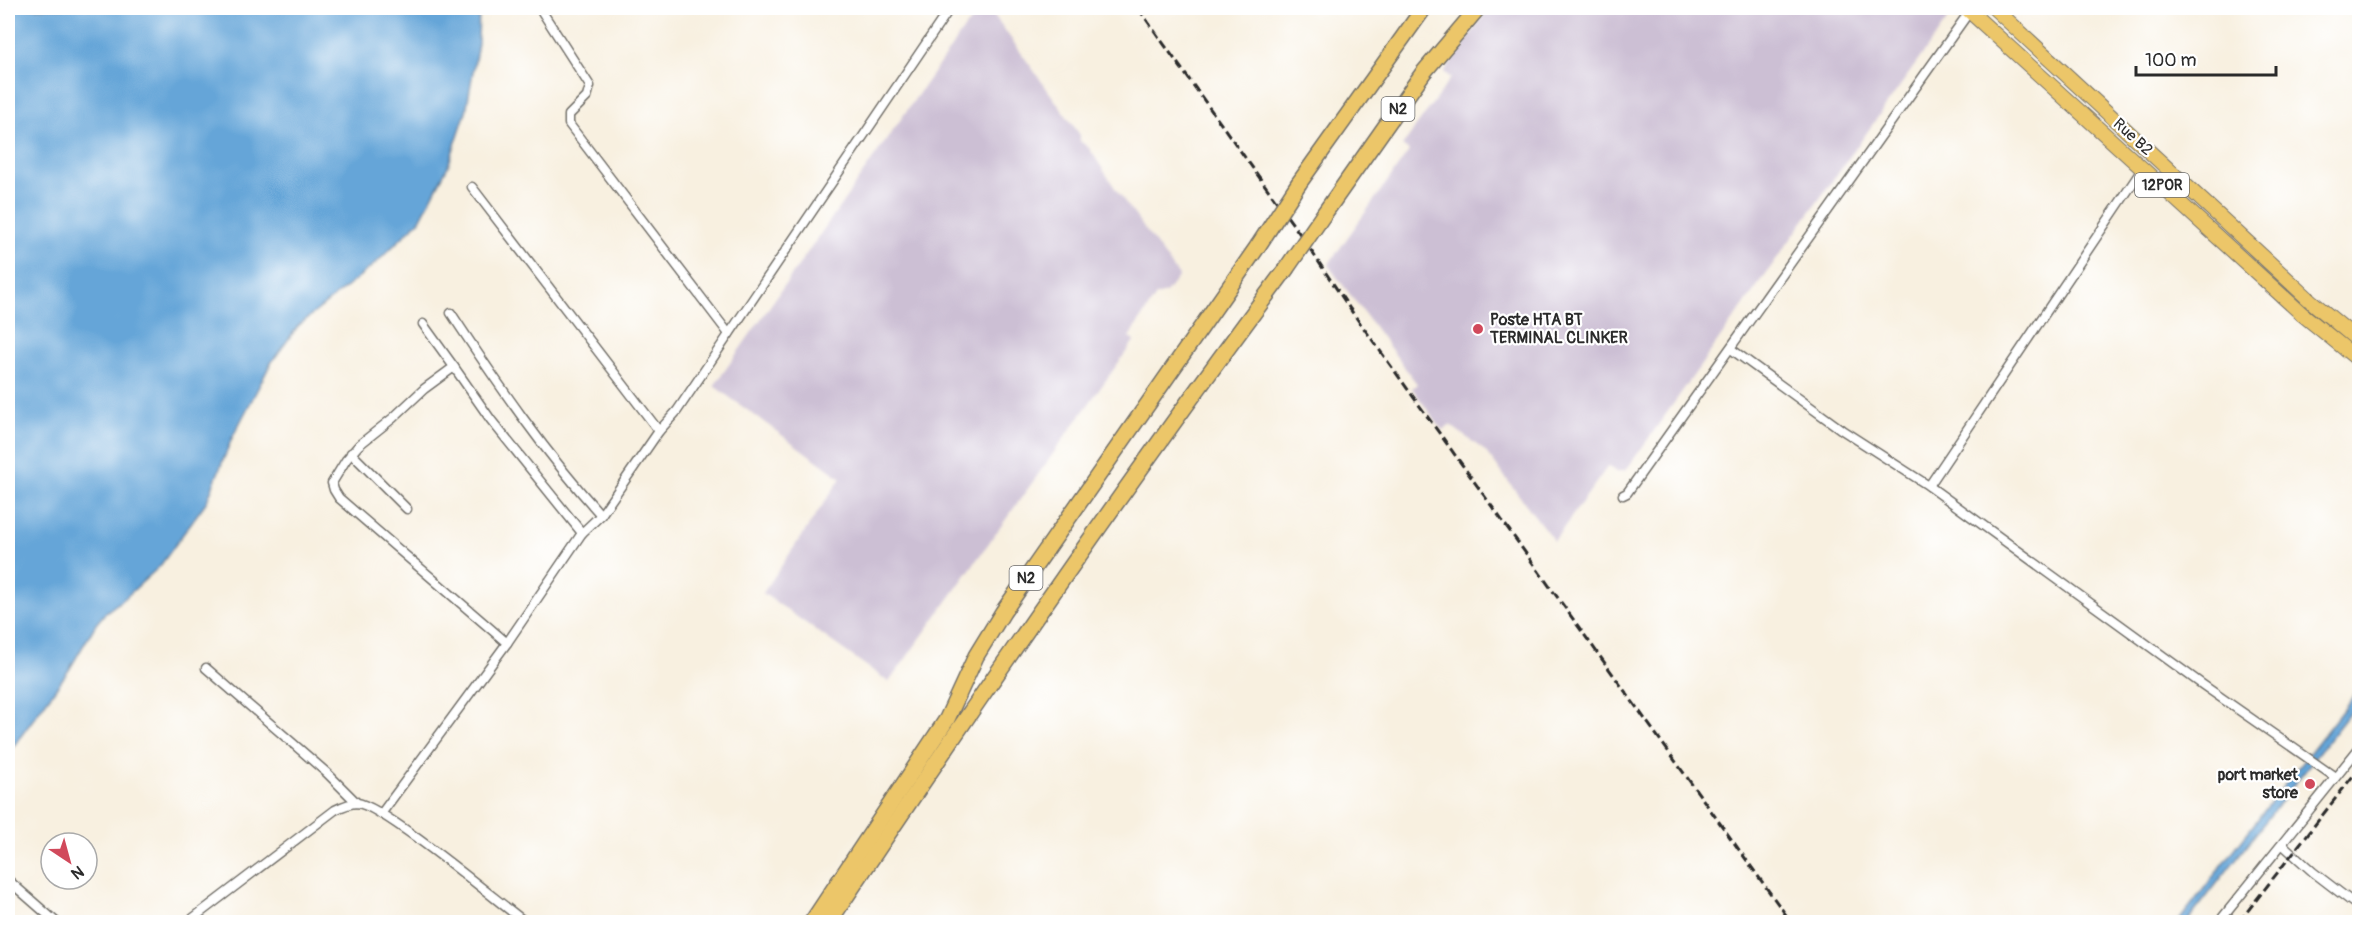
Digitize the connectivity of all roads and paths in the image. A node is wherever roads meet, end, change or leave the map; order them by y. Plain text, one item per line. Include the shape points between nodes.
1 (950, 8) edge
2 (1424, 8) edge
3 (1478, 8) edge
4 (1994, 8) edge
5 (1970, 9) edge
6 (541, 10) dead end
7 (2143, 168) junction
8 (472, 187) dead end
9 (451, 313) dead end
10 (423, 324) dead end
11 (729, 334) junction
12 (2360, 342) edge
13 (1731, 349) junction
14 (2360, 361) edge
15 (454, 367) junction
16 (659, 431) junction
17 (351, 453) junction
18 (1929, 486) junction
19 (1623, 495) dead end
20 (407, 509) dead end
21 (601, 515) junction
22 (582, 533) junction
23 (507, 643) junction
24 (207, 669) dead end
25 (2360, 747) edge
26 (2335, 777) junction
27 (357, 803) junction
28 (381, 814) junction
29 (2283, 845) junction
30 (8, 880) edge
31 (2360, 908) edge
32 (56, 922) edge
33 (188, 922) edge
34 (525, 922) edge
35 (812, 922) edge
36 (829, 922) edge
37 (2219, 922) edge

1 - 11 street
2 - 35 highway, N2, bridge via 1003,612 976,656 947,719
3 - 36 highway, N2, bridge via 1423,73 1217,361 995,675
4 - 12 main road, Rue B2 / 12POR
5 - 7 main road, Rue B2 / 12POR
5 - 13 street
6 - 11 street via 590,86 586,97 569,115 569,124
7 - 14 main road, Rue B2 / 12POR via 2302,314
7 - 18 street
8 - 16 street
9 - 21 street via 540,441
10 - 15 street
11 - 16 street
13 - 18 street via 1842,430
13 - 19 street
15 - 17 street
15 - 22 street via 490,420
16 - 21 street
17 - 20 street
17 - 23 street via 332,483 339,498
18 - 26 street
21 - 22 street
22 - 23 street
23 - 28 street
24 - 27 street
25 - 26 street
26 - 29 street
27 - 28 street
27 - 33 street via 335,810
28 - 34 street
29 - 31 street
29 - 37 street
30 - 32 street

